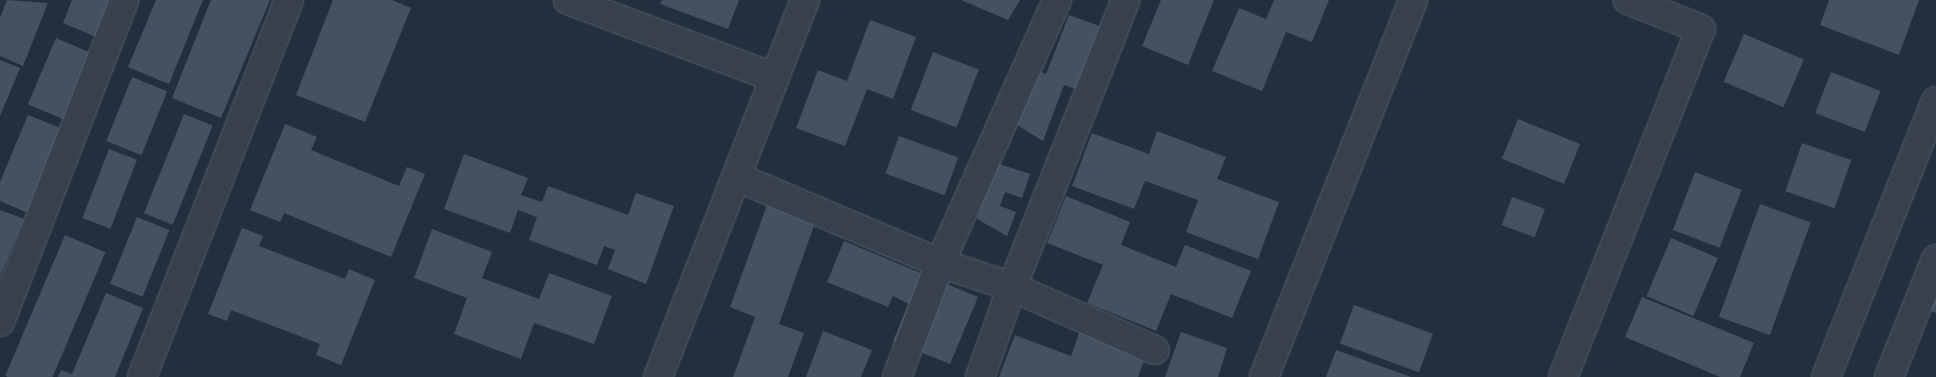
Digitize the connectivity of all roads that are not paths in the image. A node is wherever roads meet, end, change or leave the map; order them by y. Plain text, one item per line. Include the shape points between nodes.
1 (124, 0) edge
2 (289, 0) edge
3 (568, 0) edge
4 (805, 0) edge
5 (1057, 0) edge
6 (1414, 0) edge
7 (1628, 0) edge
8 (1125, 1) edge
9 (774, 78) junction
10 (1936, 101) edge
11 (737, 177) junction
12 (1936, 259) edge
13 (940, 262) junction
14 (1012, 287) junction
15 (0, 322) edge
16 (1155, 350) dead end
17 (142, 377) edge
18 (658, 377) edge
19 (897, 377) edge
20 (980, 377) edge
21 (1264, 377) edge
22 (1563, 377) edge
23 (1826, 377) edge
24 (1889, 377) edge

1 - 15 street
2 - 17 street
3 - 9 street
4 - 9 street
5 - 13 street
6 - 21 street
7 - 22 street via 1701,29
8 - 14 street
9 - 11 street
10 - 23 street
11 - 13 street
11 - 18 street
12 - 24 street
13 - 14 street
13 - 19 street
14 - 16 street
14 - 20 street

